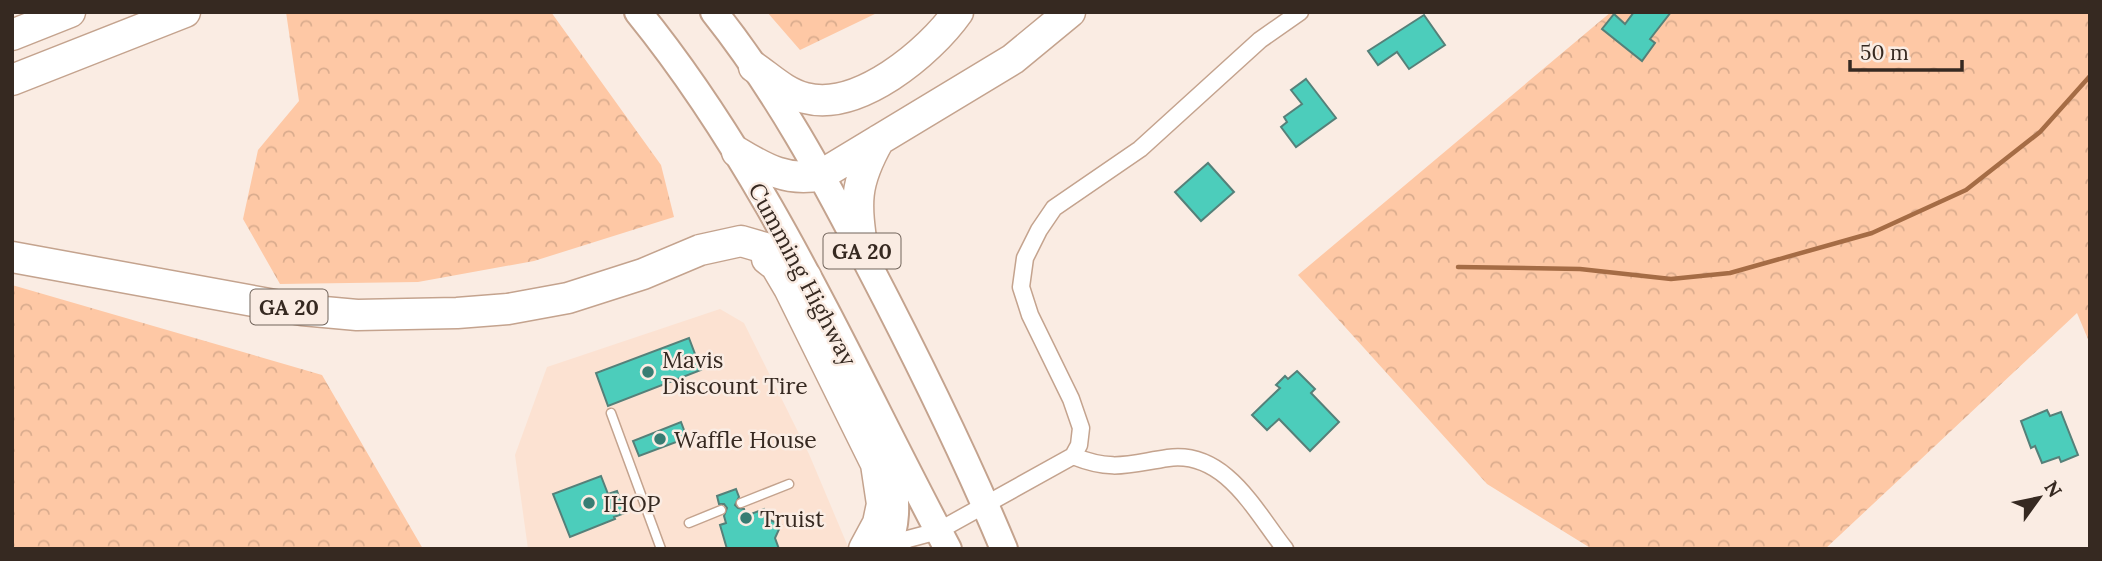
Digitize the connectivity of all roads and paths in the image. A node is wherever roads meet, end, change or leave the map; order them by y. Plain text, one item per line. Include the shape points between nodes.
1 (70, 12) edge
2 (185, 12) edge
3 (638, 12) edge
4 (714, 12) edge
5 (958, 12) edge
6 (1070, 12) edge
7 (1300, 12) edge
8 (12, 35) edge
9 (754, 67) junction
10 (12, 80) edge
11 (880, 140) junction
12 (737, 152) junction
13 (821, 175) junction
14 (863, 254) junction
15 (12, 257) edge
16 (643, 274) junction
17 (806, 277) junction
18 (611, 413) dead end
19 (895, 447) junction
20 (1073, 456) junction
21 (789, 484) dead end
22 (741, 502) dead end
23 (985, 503) junction
24 (721, 510) dead end
25 (689, 523) dead end
26 (936, 543) edge
27 (661, 549) edge
28 (864, 549) edge
29 (887, 549) edge
30 (892, 549) edge
31 (1004, 549) edge
32 (1285, 549) edge

1 - 8 highway
2 - 10 highway
3 - 12 main road, Cumming Highway
4 - 9 main road, GA 20
5 - 9 highway via 940,35 903,67 837,99 802,97
6 - 11 highway via 1013,59
7 - 20 street via 1260,40 1140,149 1054,208 1039,230 1025,258 1021,287 1081,428
9 - 13 main road, GA 20
11 - 13 highway
11 - 14 highway via 863,171 857,199
12 - 13 highway via 781,175
12 - 17 main road, Cumming Highway
13 - 14 main road, GA 20
14 - 23 main road, GA 20
15 - 16 highway, GA 20 via 302,310 370,315 508,309 568,298
16 - 17 highway, GA 20 via 700,250 741,241 765,248
16 - 28 highway via 660,276 733,251 762,254 776,267 876,464 883,504
17 - 19 main road, Cumming Highway / GA 20
18 - 27 lane
19 - 26 main road, Cumming Highway / GA 20
19 - 29 main road via 897,499
20 - 23 street
20 - 32 street via 1119,467 1170,458 1206,463 1235,484
21 - 22 lane
23 - 26 street
23 - 31 main road, GA 20
24 - 25 lane
26 - 30 street via 908,539

